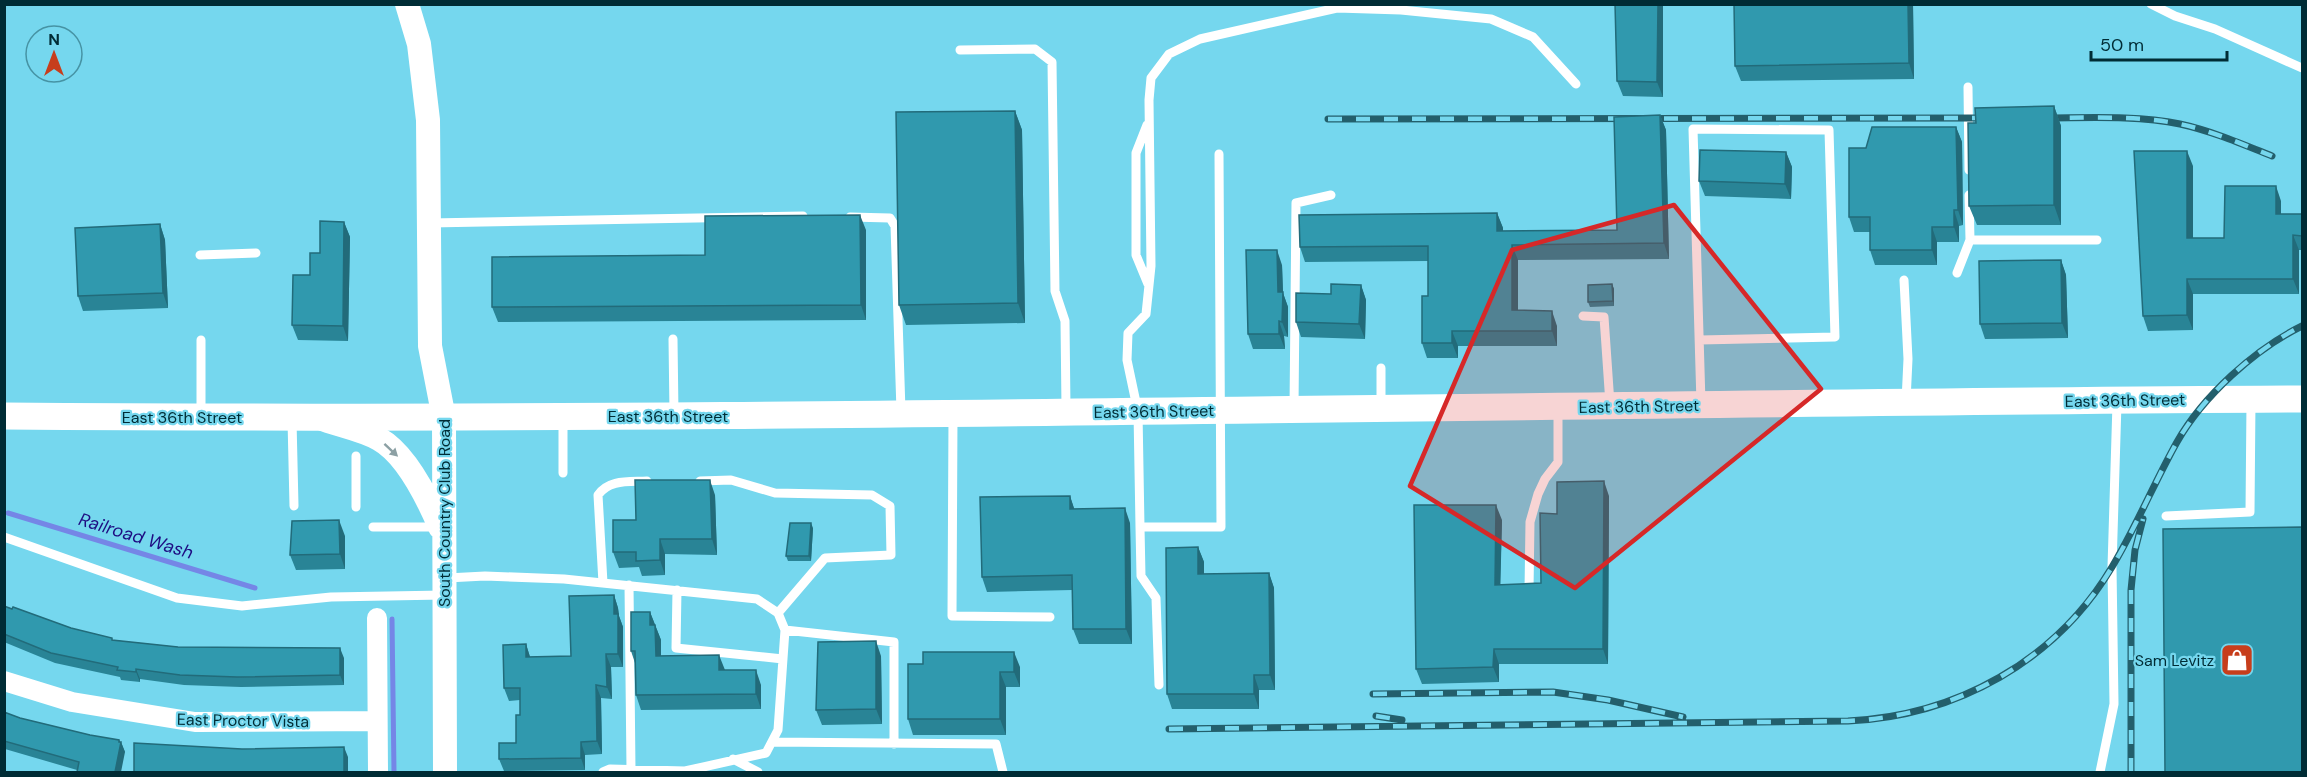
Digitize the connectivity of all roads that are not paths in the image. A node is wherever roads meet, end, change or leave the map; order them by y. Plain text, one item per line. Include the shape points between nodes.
1 (407, 4) edge
2 (2151, 4) edge
3 (960, 50) dead end
4 (2302, 68) edge
5 (1576, 84) dead end
6 (1968, 87) dead end
7 (1149, 121) junction
8 (1219, 154) dead end
9 (1331, 195) dead end
10 (818, 216) edge
11 (841, 217) edge
12 (428, 223) junction
13 (1970, 240) junction
14 (2097, 240) dead end
15 (256, 253) dead end
16 (200, 255) dead end
17 (1957, 273) dead end
18 (1904, 280) dead end
19 (1149, 286) junction
20 (1583, 316) dead end
21 (673, 339) dead end
22 (201, 340) dead end
23 (1700, 340) junction
24 (1381, 368) dead end
25 (2251, 399) junction
26 (2302, 399) edge
27 (2117, 400) junction
28 (1906, 403) junction
29 (1701, 405) junction
30 (1611, 406) junction
31 (1558, 407) junction
32 (1381, 409) junction
33 (1294, 410) junction
34 (1221, 411) junction
35 (1066, 412) junction
36 (1138, 412) junction
37 (902, 414) junction
38 (953, 414) junction
39 (4, 416) edge
40 (674, 416) junction
41 (201, 417) junction
42 (563, 417) junction
43 (292, 418) junction
44 (319, 418) junction
45 (444, 418) junction
46 (356, 456) dead end
47 (563, 473) dead end
48 (653, 481) edge
49 (686, 481) edge
50 (294, 506) dead end
51 (356, 507) dead end
52 (2166, 516) dead end
53 (372, 527) dead end
54 (1140, 527) junction
55 (442, 532) junction
56 (4, 537) edge
57 (603, 583) junction
58 (628, 585) junction
59 (444, 587) junction
60 (677, 590) junction
61 (1529, 590) edge
62 (777, 613) junction
63 (1050, 617) dead end
64 (377, 618) dead end
65 (785, 630) junction
66 (783, 659) junction
67 (4, 681) edge
68 (1159, 685) dead end
69 (377, 721) junction
70 (772, 742) junction
71 (894, 744) junction
72 (733, 759) junction
73 (631, 769) junction
74 (378, 772) edge
75 (445, 772) edge
76 (603, 772) edge
77 (758, 772) edge
78 (1003, 772) edge
79 (2100, 772) edge

1 - 12 street, South Country Club Road via 419,44 429,120
2 - 4 lane
3 - 35 lane via 1035,49 1052,62 1055,291 1065,321
5 - 7 lane via 1533,37 1491,19 1337,8 1200,39 1169,54 1151,78
6 - 13 lane
7 - 19 lane
7 - 19 lane via 1136,153 1136,255
8 - 34 lane
9 - 33 lane via 1296,203
10 - 12 lane
11 - 37 lane via 894,221
12 - 45 street, South Country Club Road via 430,346
13 - 14 lane
13 - 17 lane
15 - 16 lane
18 - 28 lane
19 - 36 lane via 1146,314 1128,333 1127,360
20 - 30 lane via 1605,317
21 - 40 lane
22 - 41 lane
23 - 23 lane via 1693,129 1829,130 1835,337
23 - 29 lane
24 - 32 lane
25 - 26 main road, East 36th Street
25 - 27 main road, East 36th Street
25 - 52 lane via 2250,512
27 - 28 main road, East 36th Street
27 - 79 lane via 2112,567 2114,704
28 - 29 main road, East 36th Street
29 - 30 main road, East 36th Street
30 - 31 main road, East 36th Street
31 - 32 main road, East 36th Street
31 - 61 lane via 1558,462 1545,479 1530,522
32 - 33 main road, East 36th Street
33 - 34 main road, East 36th Street
34 - 36 main road, East 36th Street
34 - 54 lane via 1221,527
35 - 36 main road, East 36th Street
35 - 38 main road, East 36th Street
36 - 54 lane
37 - 38 main road, East 36th Street
37 - 40 main road, East 36th Street
38 - 63 lane via 952,616
39 - 41 main road, East 36th Street
40 - 42 main road, East 36th Street
41 - 43 main road, East 36th Street
42 - 45 main road, East 36th Street
42 - 47 lane
43 - 44 main road, East 36th Street
43 - 50 lane
44 - 45 main road, East 36th Street
44 -> 55 street via 380,439 408,468 429,501
45 - 55 street, South Country Club Road
46 - 51 lane
48 - 57 lane via 619,482 603,487 598,495
49 - 62 lane via 731,480 775,493 872,495 890,506 891,555 825,558
53 - 55 lane
54 - 68 lane via 1141,576 1156,598
55 - 59 street, South Country Club Road
56 - 59 lane via 177,598 242,606
57 - 58 lane
57 - 59 lane via 485,576
58 - 60 lane
58 - 73 lane
59 - 75 street, South Country Club Road
60 - 62 lane via 758,599
60 - 66 lane via 676,648
62 - 65 lane
64 - 69 street
65 - 66 lane
65 - 71 lane via 894,642
66 - 70 lane via 777,730
67 - 69 street, East Proctor Vista via 72,702 195,722
69 - 74 street
70 - 71 lane
70 - 72 lane via 766,753
71 - 78 lane via 996,744
72 - 73 lane via 685,771
72 - 77 lane
73 - 76 lane

